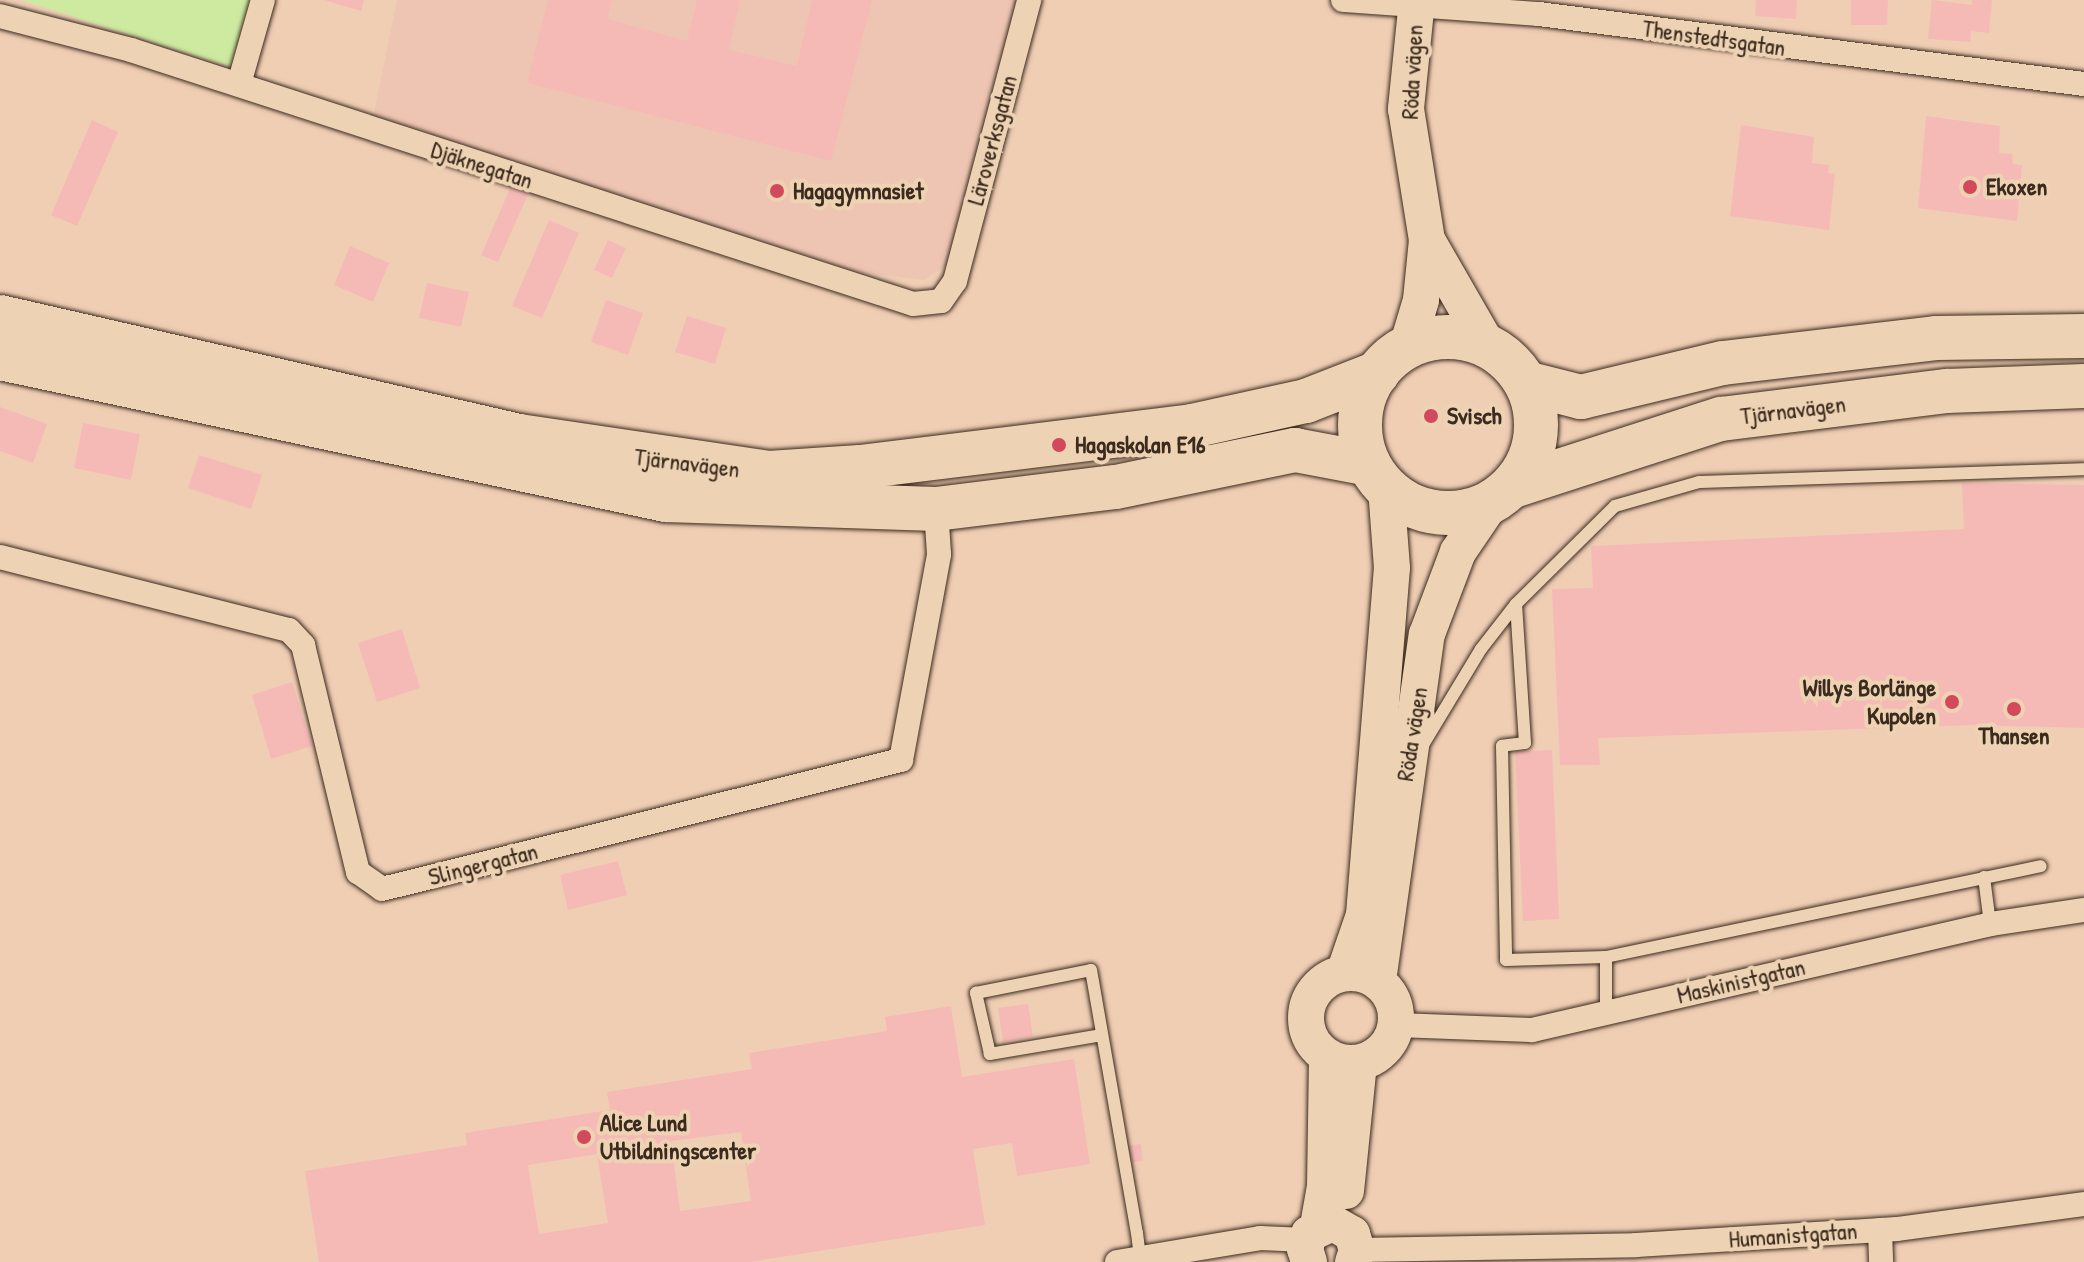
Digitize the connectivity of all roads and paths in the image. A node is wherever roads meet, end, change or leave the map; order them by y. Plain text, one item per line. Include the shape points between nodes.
1 (263, 0) edge
2 (1029, 0) edge
3 (1343, 0) edge
4 (1417, 1) edge
5 (0, 16) edge
6 (239, 84) junction
7 (2084, 84) edge
8 (1427, 240) junction
9 (955, 281) joint
10 (0, 317) edge
11 (2084, 336) edge
12 (1488, 346) junction
13 (0, 358) edge
14 (1392, 360) junction
15 (1526, 383) junction
16 (2084, 386) edge
17 (2084, 469) edge
18 (1378, 476) junction
19 (1502, 494) junction
20 (936, 509) junction
21 (0, 557) edge
22 (1516, 604) junction
23 (1405, 777) junction
24 (2041, 866) dead end
25 (1984, 877) junction
26 (2084, 910) edge
27 (1990, 924) junction
28 (1606, 957) junction
29 (1361, 977) junction
30 (1606, 1009) junction
31 (1396, 1025) junction
32 (1102, 1035) junction
33 (1343, 1060) junction
34 (2072, 1205) edge
35 (2084, 1218) edge
36 (1880, 1230) junction
37 (1330, 1244) edge
38 (1636, 1254) edge
39 (1128, 1260) edge
40 (1881, 1262) edge

1 - 6 street
2 - 9 street, Läroverksgatan
3 - 4 street, Thenstedtsgatan
4 - 7 street, Thenstedtsgatan
4 - 8 street, Röda vägen via 1406,109
5 - 6 street, Djäknegatan
6 - 9 street, Djäknegatan via 913,304 941,301
8 - 12 street, Röda vägen
8 - 14 street, Röda vägen via 1421,300
10 - 14 highway, Tjärnavägen via 519,436 769,473 860,467 1192,426 1306,401
11 - 15 highway via 1936,338 1723,363 1581,397
12 - 14 highway via 1434,338
12 - 15 highway via 1510,361
13 - 20 highway, Tjärnavägen via 666,500
14 - 18 highway via 1361,417
15 - 19 highway via 1537,425 1534,448
16 - 19 highway, Tjärnavägen via 1947,391 1721,419
17 - 22 lane via 1699,482 1615,506
18 - 19 highway via 1418,508 1437,513 1456,513
18 - 20 highway, Tjärnavägen via 1295,450 1116,487
18 - 29 street, Röda vägen via 1392,568
19 - 23 street, Röda vägen via 1458,552 1427,634
20 - 21 street, Slingergatan via 939,554 901,760 382,889 358,872 303,645 289,630
22 - 23 lane via 1481,649
22 - 28 lane via 1525,743 1502,746 1506,960
23 - 29 street, Röda vägen
24 - 25 lane
25 - 27 lane
25 - 28 lane
26 - 27 street, Maskinistgatan
27 - 30 street, Maskinistgatan
28 - 30 lane
29 - 31 street via 1393,1000
29 - 33 street via 1319,985 1306,1010 1309,1037
30 - 31 street, Maskinistgatan via 1532,1030
31 - 33 street via 1384,1050
32 - 32 lane via 990,1054 976,993 1091,970
32 - 39 lane
33 - 37 street
34 - 35 lane
34 - 36 street, Humanistgatan
36 - 38 street, Humanistgatan
36 - 40 street
37 - 38 street, Humanistgatan
37 - 39 street via 1260,1238

